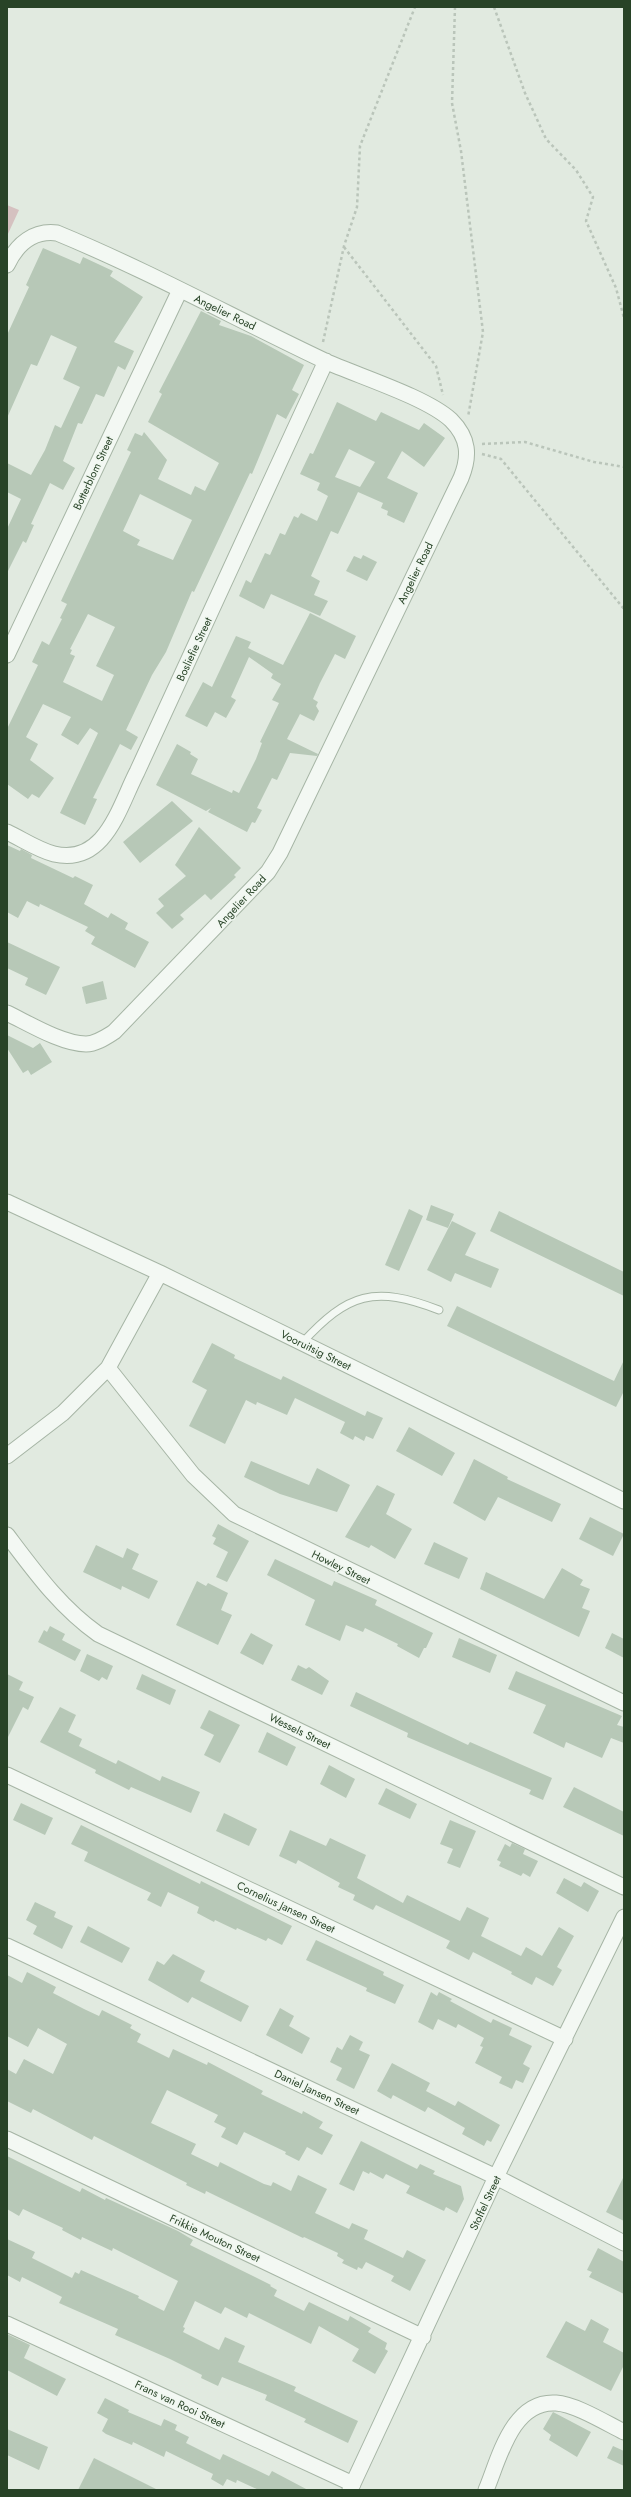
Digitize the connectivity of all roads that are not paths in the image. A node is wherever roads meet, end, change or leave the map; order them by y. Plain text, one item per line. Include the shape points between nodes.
1 (7, 265) edge
2 (180, 290) junction
3 (323, 360) junction
4 (7, 655) edge
5 (7, 832) edge
6 (7, 1013) edge
7 (7, 1202) edge
8 (160, 1273) junction
9 (439, 1310) dead end
10 (302, 1343) junction
11 (108, 1368) junction
12 (7, 1456) edge
13 (624, 1501) edge
14 (7, 1535) edge
15 (624, 1702) edge
16 (7, 1775) edge
17 (624, 1887) edge
18 (624, 1917) edge
19 (7, 1946) edge
20 (565, 2039) junction
21 (7, 2139) edge
22 (496, 2178) junction
23 (624, 2243) edge
24 (7, 2324) edge
25 (423, 2337) junction
26 (624, 2432) edge
27 (351, 2487) edge
28 (486, 2490) edge

1 - 2 street, Angelier Road via 22,244 44,231 57,233
2 - 3 street, Angelier Road
2 - 4 street, Botterblom Street
3 - 5 street, Bosliefie Street via 140,765 104,838 93,849 72,855 54,854
3 - 6 street, Angelier Road via 422,402 454,424 467,447 461,478 280,853 259,883 114,1032 101,1040 86,1044 68,1040
7 - 8 street, Vooruitsig Street
8 - 10 street, Vooruitsig Street
8 - 11 street
9 - 10 lane via 398,1297 377,1295 362,1298 345,1305 330,1316
10 - 13 street, Vooruitsig Street
11 - 12 street via 63,1413
11 - 15 street, Howley Street via 193,1474 234,1514
14 - 17 street, Wessels Street via 56,1599 75,1618 98,1634
16 - 20 street, Cornelius Jansen Street
18 - 20 street, Stoffel Street
19 - 22 street, Daniel Jansen Street
20 - 22 street, Stoffel Street
21 - 25 street, Frikkie Mouton Street
22 - 23 street, Daniel Jansen Street
22 - 25 street, Stoffel Street
24 - 27 street, Frans van Rooi Street
25 - 27 street, Stoffel Street
26 - 28 street via 557,2403 536,2407 524,2414 513,2427

